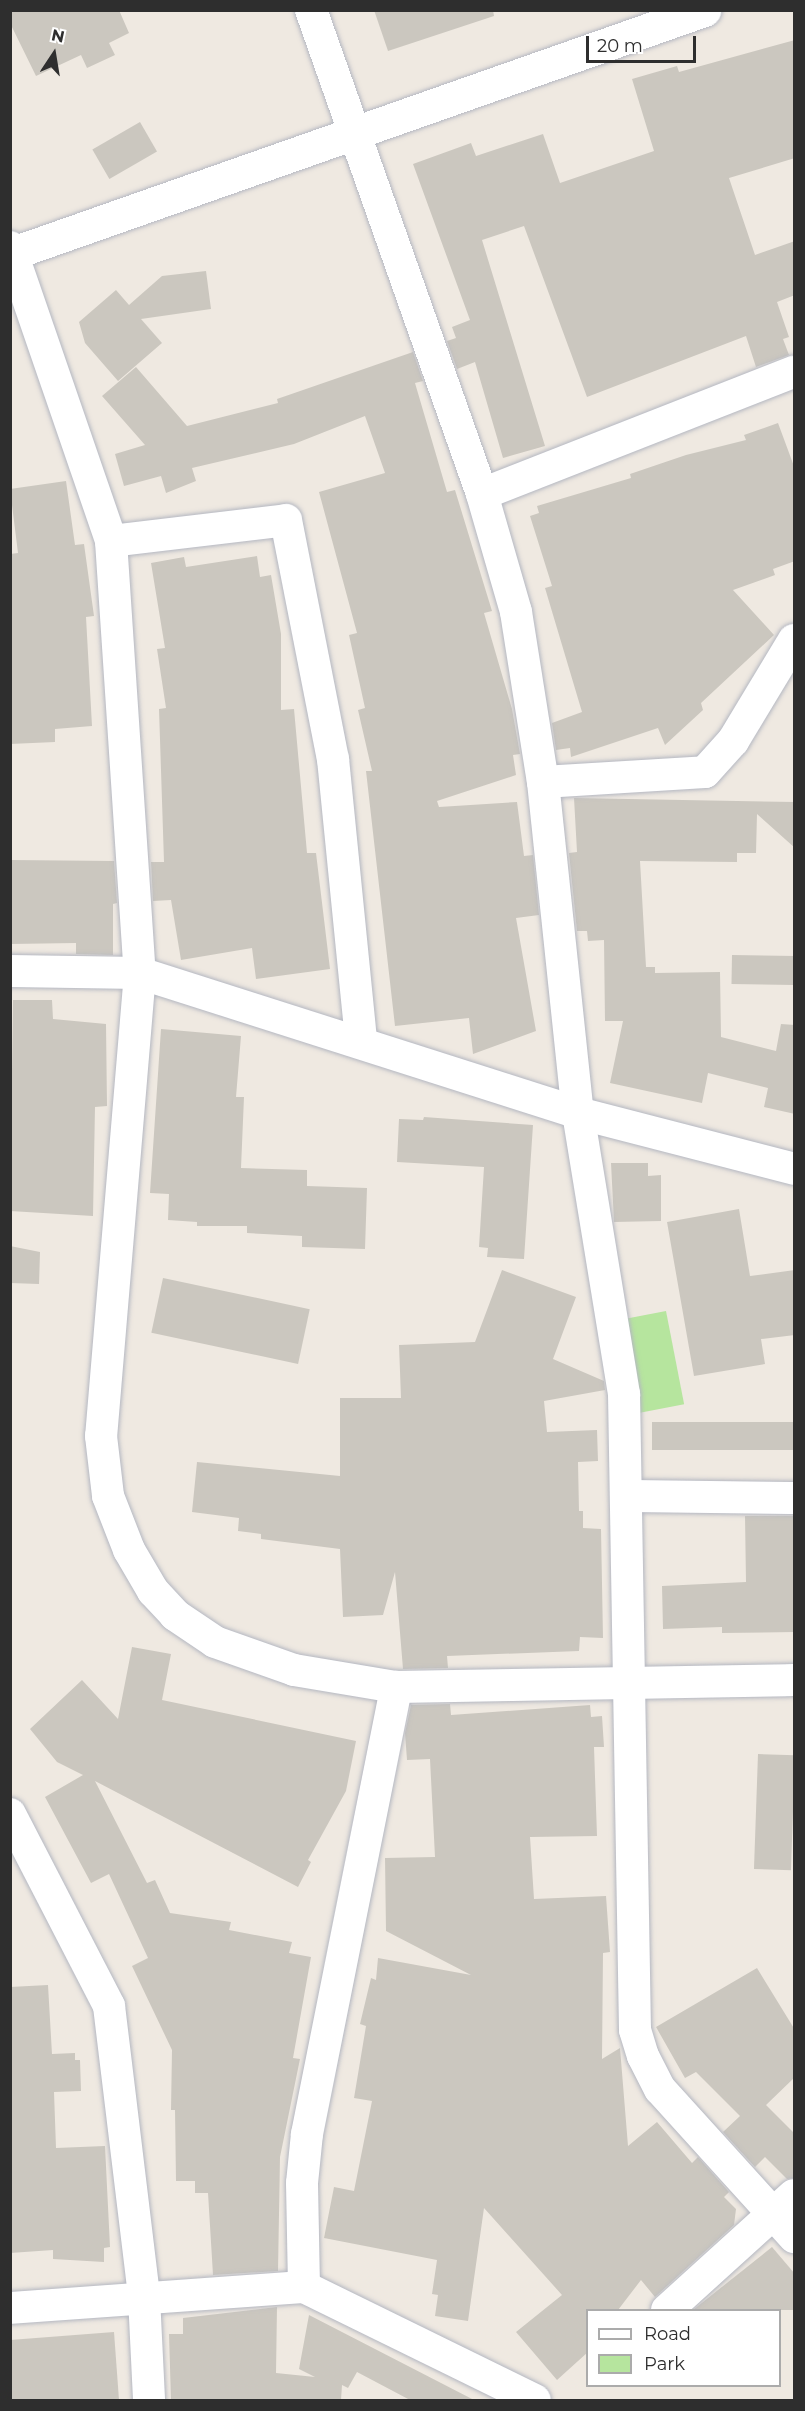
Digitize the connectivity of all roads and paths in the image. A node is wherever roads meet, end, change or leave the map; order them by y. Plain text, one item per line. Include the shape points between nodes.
1 (311, 10) edge
2 (704, 10) edge
3 (356, 131) junction
4 (11, 251) edge
5 (792, 382) edge
6 (482, 494) junction
7 (111, 541) junction
8 (795, 640) edge
9 (543, 782) junction
10 (10, 971) edge
11 (140, 973) junction
12 (361, 1042) junction
13 (578, 1113) junction
14 (795, 1169) edge
15 (627, 1496) junction
16 (795, 1498) edge
17 (795, 1680) edge
18 (631, 1684) junction
19 (396, 1687) junction
20 (10, 1814) edge
21 (784, 2204) edge
22 (795, 2237) edge
23 (304, 2287) junction
24 (144, 2297) junction
25 (10, 2308) edge
26 (668, 2309) edge
27 (149, 2400) edge
28 (535, 2400) edge

1 - 3 street
2 - 3 street
3 - 4 street
3 - 6 street
4 - 7 street
5 - 6 street
6 - 9 street via 516,612
7 - 11 street
7 - 12 street via 286,520 333,759
8 - 9 street via 733,741 705,772
9 - 13 street
10 - 11 street
11 - 12 street
11 - 19 street via 101,1436 108,1496 129,1550 153,1591 176,1614 215,1642 294,1670
12 - 13 street
13 - 14 street
13 - 15 street via 624,1394
15 - 16 street
15 - 18 street
17 - 18 street
18 - 19 street
18 - 21 street via 635,2030 660,2089
19 - 23 street via 307,2133 302,2183
20 - 24 street via 108,2006
21 - 22 street
21 - 26 street
23 - 24 street
23 - 28 street
24 - 25 street
24 - 27 street

